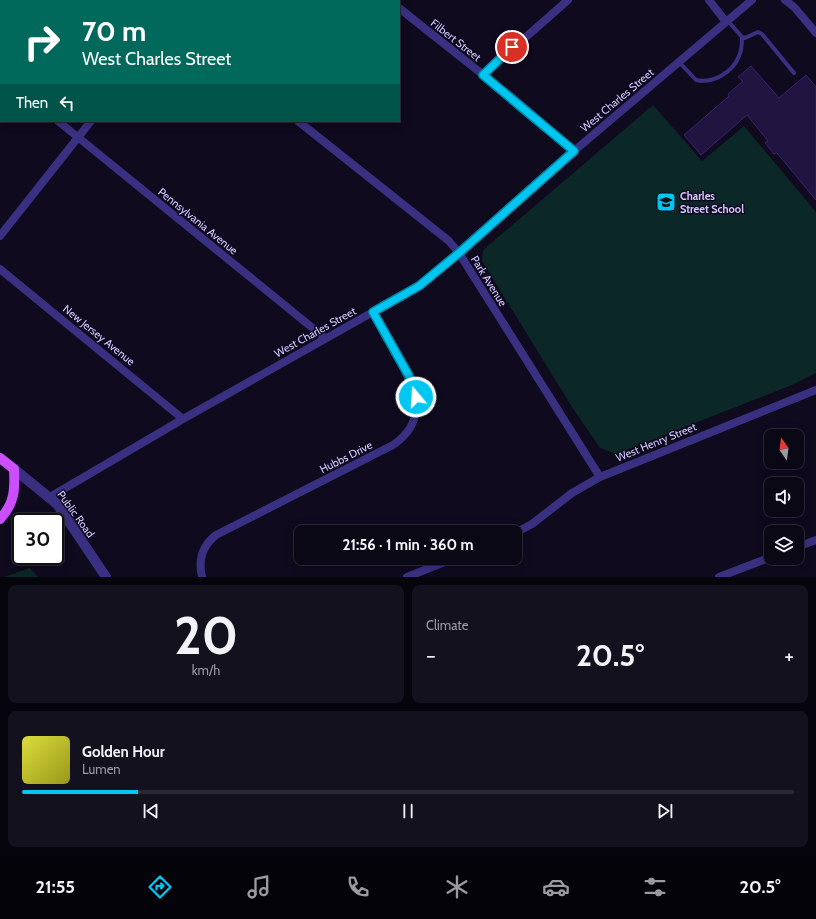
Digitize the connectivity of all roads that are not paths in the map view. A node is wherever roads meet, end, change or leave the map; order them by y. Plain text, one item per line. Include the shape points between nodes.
1 (568, 0) edge
2 (709, 0) edge
3 (752, 0) edge
4 (785, 0) edge
5 (400, 9) edge
6 (727, 22) junction
7 (816, 33) edge
8 (742, 37) junction
9 (679, 62) junction
10 (794, 73) dead end
11 (483, 75) junction
12 (59, 122) edge
13 (90, 122) edge
14 (299, 122) edge
15 (78, 137) junction
16 (574, 151) junction
17 (0, 236) edge
18 (459, 253) junction
19 (0, 269) edge
20 (373, 312) junction
21 (325, 338) junction
22 (816, 390) edge
23 (183, 418) junction
24 (0, 458) edge
25 (14, 469) junction
26 (600, 477) junction
27 (50, 496) junction
28 (0, 519) edge
29 (522, 529) edge
30 (816, 540) edge
31 (804, 544) edge
32 (764, 560) edge
33 (437, 565) edge
34 (106, 577) edge
35 (202, 577) edge
36 (406, 577) edge
37 (719, 577) edge

1 - 11 street
2 - 6 street
3 - 6 street, West Charles Street
4 - 7 street via 796,8
5 - 11 street, Filbert Street
6 - 8 lane
6 - 9 street, West Charles Street
8 - 9 lane via 739,56 735,63 721,76 712,80 696,80
8 - 10 lane via 758,32 762,34
9 - 16 street, West Charles Street
11 - 16 street, Filbert Street
12 - 15 street, Pennsylvania Avenue
13 - 15 street
14 - 18 street, Park Avenue via 449,241
15 - 17 street
15 - 21 street, Pennsylvania Avenue
16 - 18 street, West Charles Street
18 - 20 street, West Charles Street via 419,286
18 - 26 street, Park Avenue
19 - 23 street, New Jersey Avenue
20 - 21 street, West Charles Street
20 - 35 street, Hubbs Drive via 414,389 416,409 411,429 404,438 393,445 216,535 206,544 201,555
21 - 23 street, West Charles Street
22 - 26 street, West Henry Street
23 - 27 street, West Charles Street
24 - 25 main road, Public Road
25 - 27 street, Public Road
25 - 28 main road via 14,496
26 - 29 street, West Henry Street via 572,492
27 - 34 street, Public Road
30 - 31 street
32 - 37 street
33 - 36 street

